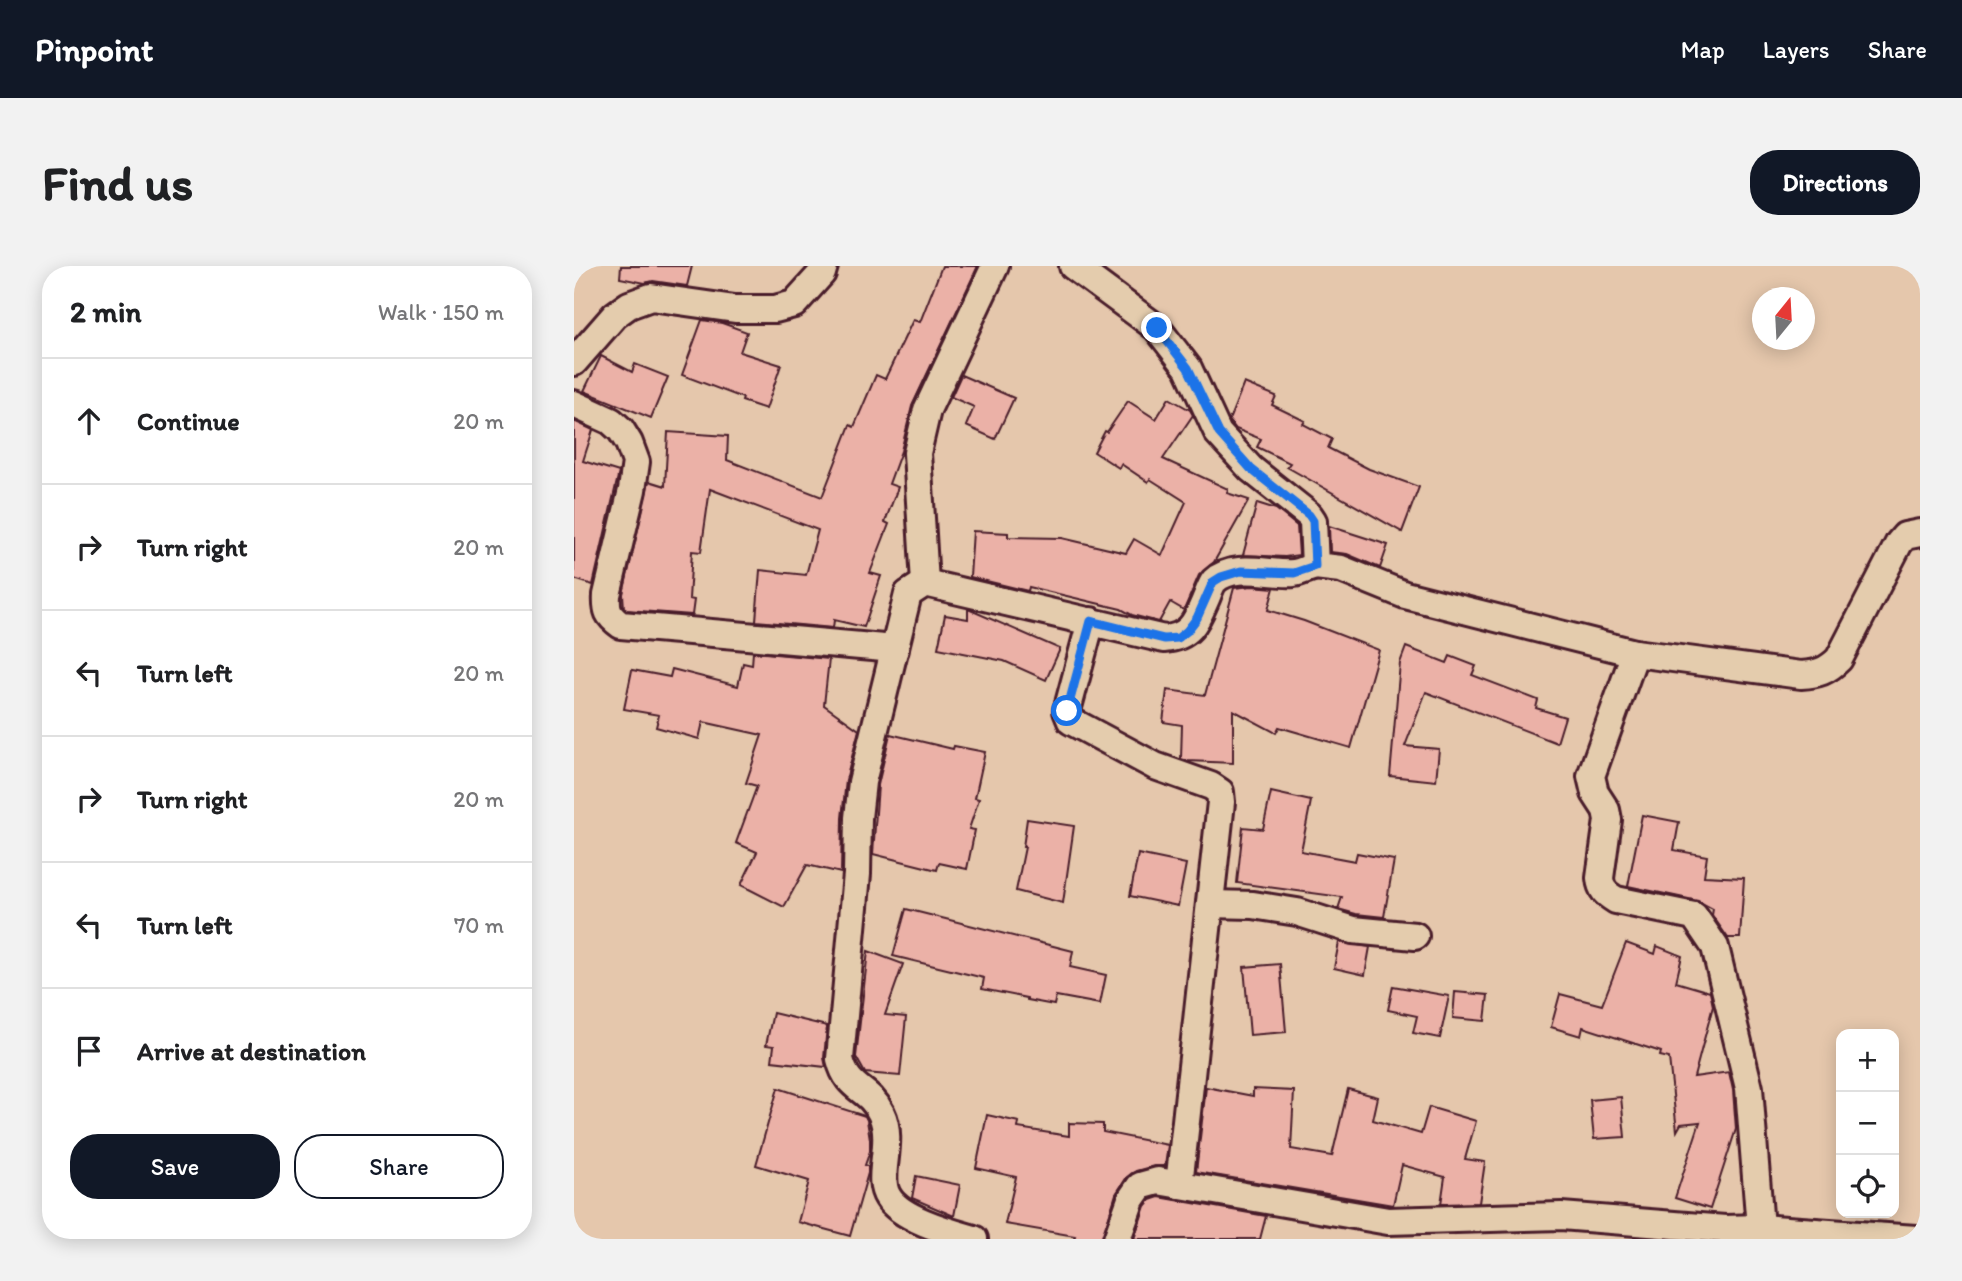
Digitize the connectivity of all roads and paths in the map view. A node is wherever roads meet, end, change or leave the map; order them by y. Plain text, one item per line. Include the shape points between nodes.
1 (824, 266) edge
2 (995, 266) edge
3 (1073, 266) edge
4 (574, 362) edge
5 (574, 404) edge
6 (1920, 533) edge
7 (1315, 566) junction
8 (925, 583) junction
9 (1091, 621) junction
10 (895, 649) junction
11 (1635, 653) junction
12 (1210, 904) junction
13 (1415, 936) dead end
14 (1179, 1185) junction
15 (1760, 1228) junction
16 (974, 1239) edge
17 (1117, 1239) edge
18 (1916, 1239) edge

1 - 4 street via 794,304 775,309 735,309 651,297 629,305 614,315
2 - 8 street via 927,410 917,453
3 - 7 street via 1157,328 1188,368 1219,433 1251,469 1309,515
5 - 10 street via 621,430 636,462 607,595 606,611 612,619 621,625
6 - 11 street via 1905,536 1899,543 1839,659 1819,674
7 - 9 street via 1294,573 1241,571 1221,577 1213,582 1197,618 1178,638 1164,639
7 - 11 street via 1341,569 1405,595
8 - 9 street
8 - 10 street via 908,594
9 - 12 street via 1068,716 1155,766 1220,792
10 - 16 street via 862,782 841,1059 850,1083 872,1097 882,1115 886,1148 883,1186 888,1197 903,1212
11 - 15 street via 1591,776 1608,820 1601,886 1616,900 1694,916 1715,947 1749,1088
12 - 13 street via 1253,905 1297,912 1353,930
12 - 14 street
14 - 15 street via 1388,1221 1561,1216
14 - 17 street via 1158,1181 1140,1186 1130,1199
15 - 18 street

